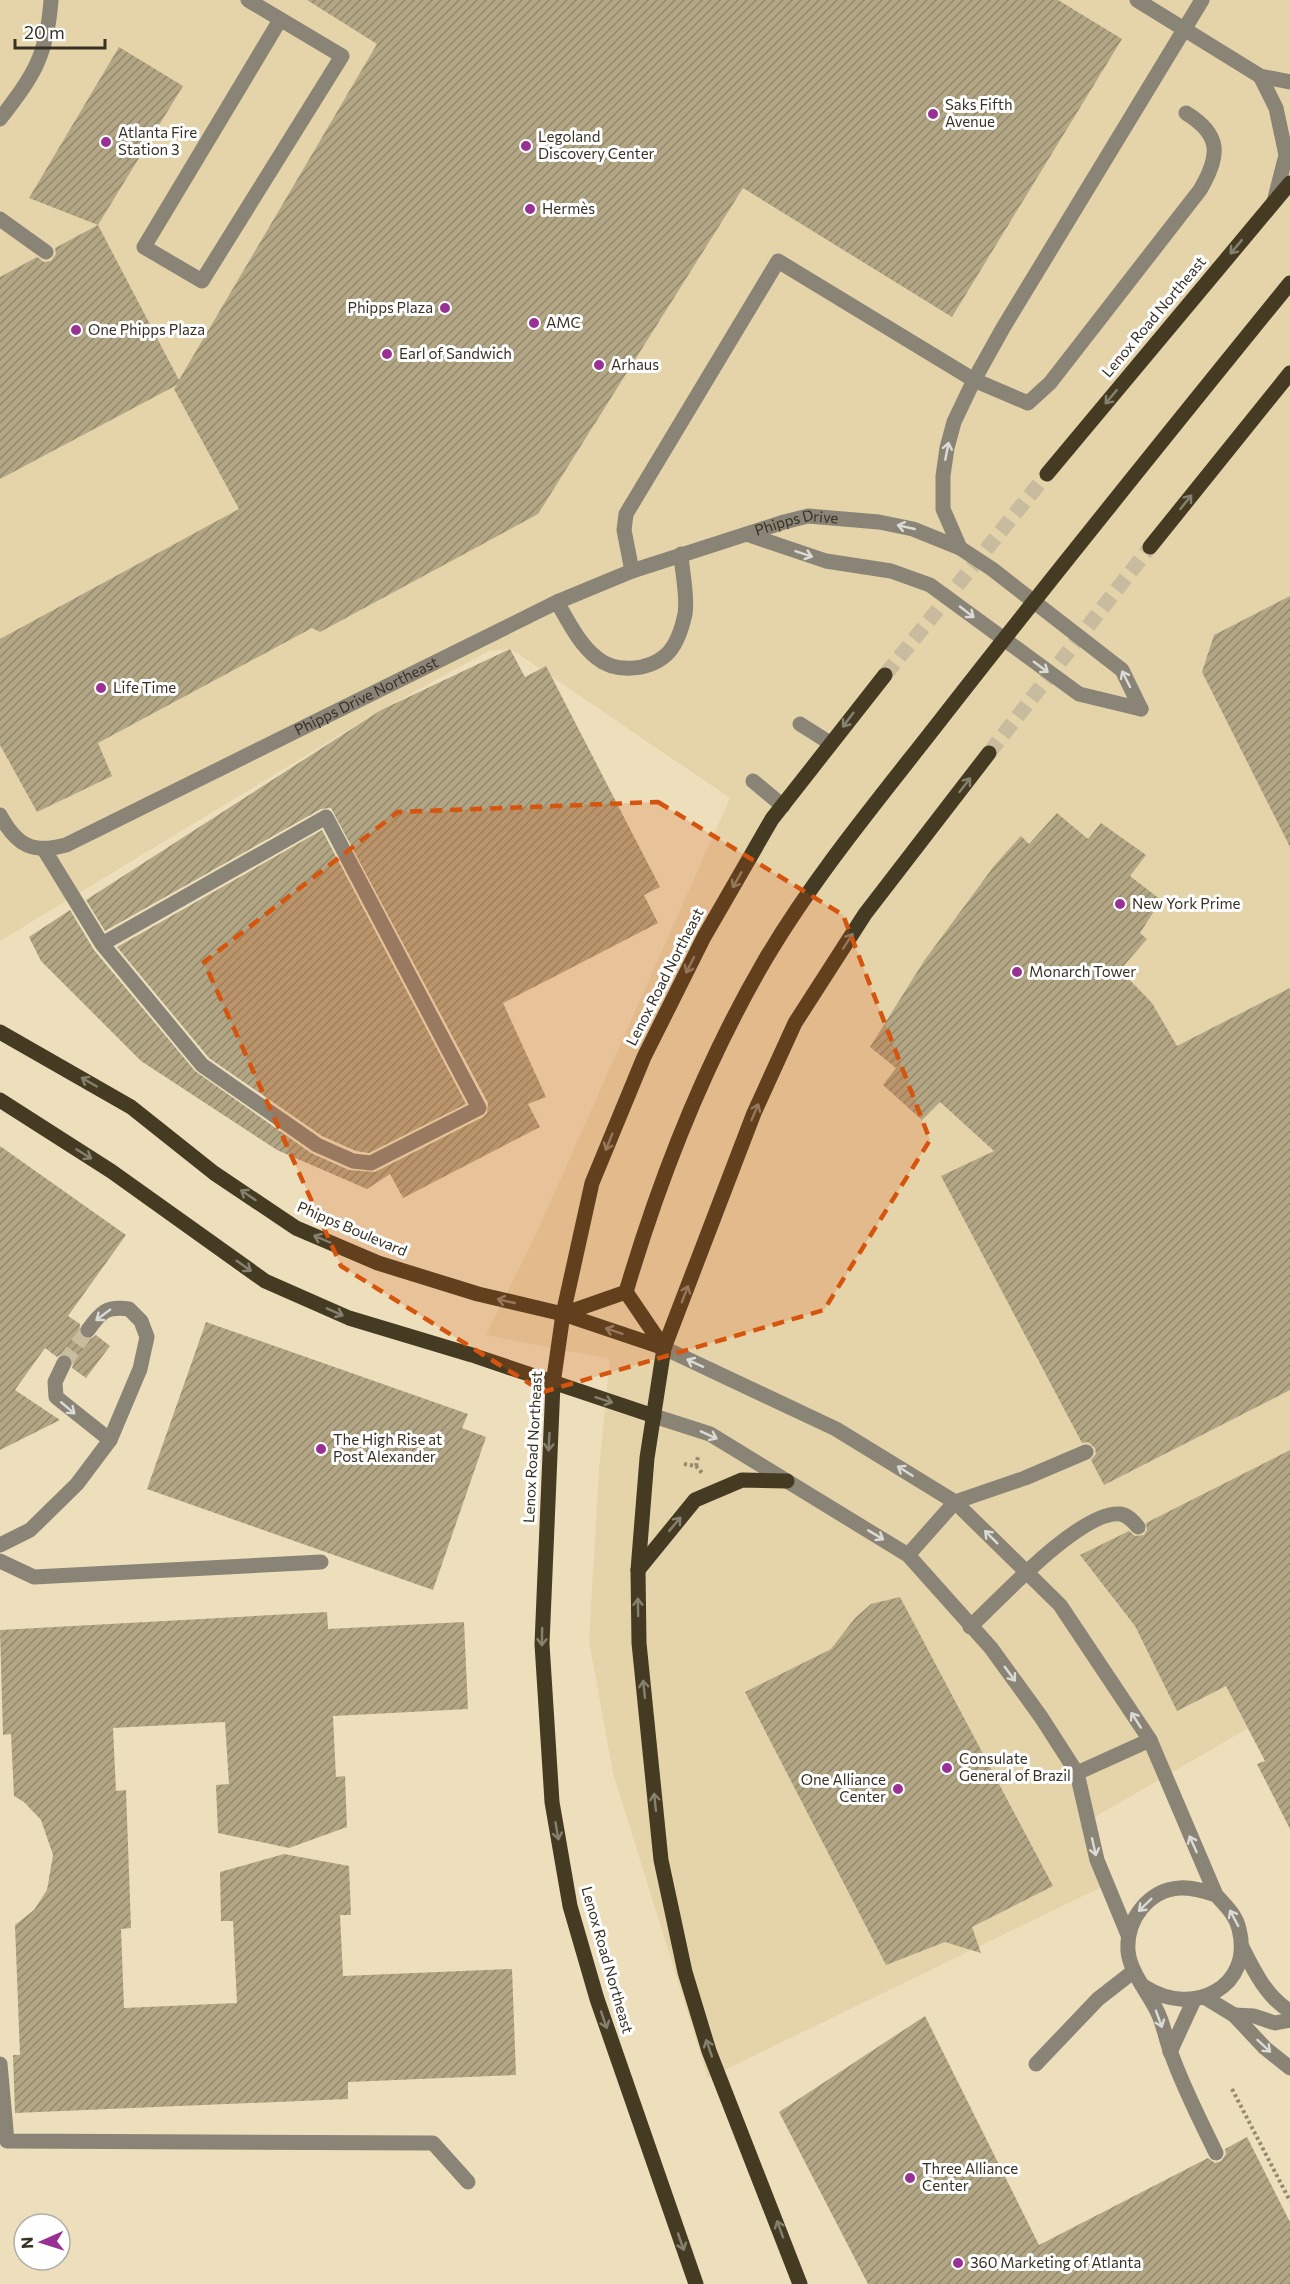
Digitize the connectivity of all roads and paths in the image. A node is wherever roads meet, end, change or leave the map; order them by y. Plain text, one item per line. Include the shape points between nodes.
1 (51, 0) edge
2 (248, 0) edge
3 (1137, 0) edge
4 (1202, 0) edge
5 (280, 20) junction
6 (1184, 29) junction
7 (1260, 76) junction
8 (1290, 82) edge
9 (1186, 112) dead end
10 (0, 119) edge
11 (1290, 183) edge
12 (1274, 202) junction
13 (0, 219) edge
14 (46, 252) dead end
15 (1290, 284) edge
16 (1290, 373) edge
17 (974, 380) junction
18 (1047, 474) tunnel mouth
19 (749, 535) junction
20 (1150, 547) tunnel mouth
21 (960, 548) junction
22 (681, 554) junction
23 (632, 571) junction
24 (1034, 601) junction
25 (557, 602) junction
26 (1004, 640) junction
27 (885, 675) tunnel mouth
28 (800, 724) dead end
29 (830, 743) junction
30 (989, 753) tunnel mouth
31 (753, 781) dead end
32 (783, 806) junction
33 (0, 815) edge
34 (45, 850) junction
35 (102, 944) junction
36 (0, 1032) edge
37 (0, 1100) edge
38 (627, 1292) junction
39 (563, 1314) junction
40 (88, 1330) tunnel mouth
41 (664, 1348) junction
42 (64, 1363) tunnel mouth
43 (554, 1383) junction
44 (654, 1416) junction
45 (110, 1440) junction
46 (1086, 1452) dead end
47 (698, 1457) dead end
48 (684, 1464) dead end
49 (696, 1466) junction
50 (707, 1479) dead end
51 (786, 1481) junction
52 (955, 1502) junction
53 (1138, 1527) dead end
54 (0, 1545) edge
55 (908, 1555) junction
56 (0, 1561) edge
57 (321, 1562) dead end
58 (638, 1570) junction
59 (1027, 1573) junction
60 (970, 1627) junction
61 (1150, 1740) junction
62 (1077, 1773) junction
63 (1216, 1895) junction
64 (1128, 1935) junction
65 (1242, 1947) junction
66 (1134, 1971) junction
67 (1145, 1987) junction
68 (1200, 1999) junction
69 (1290, 2011) edge
70 (1234, 2015) junction
71 (1290, 2019) edge
72 (1170, 2052) junction
73 (0, 2064) edge
74 (1036, 2064) dead end
75 (1290, 2068) edge
76 (1232, 2089) dead end
77 (1216, 2153) dead end
78 (468, 2182) dead end
79 (1290, 2201) edge
80 (696, 2284) edge
81 (800, 2284) edge

1 - 10 street via 49,36 30,80
2 - 5 street
3 - 6 street
4 - 6 street
5 - 5 street via 342,56 201,281 144,247
6 - 7 street
6 - 17 street
7 - 8 street
7 - 12 street via 1276,108 1286,155
9 - 17 street via 1210,133 1214,152 1210,172 1050,383 1028,403
11 - 12 main road, Lenox Road Northeast
12 -> 18 main road, Lenox Road Northeast
13 - 14 street
15 - 24 main road
20 -> 16 main road
21 -> 17 street via 943,508 943,476 954,422
17 - 23 street via 778,261 626,514 624,530
21 -> 19 street, Phipps Drive via 913,529 841,517 808,516
19 - 22 street, Phipps Drive Northeast
19 -> 26 street, Phipps Drive via 826,561 891,571 930,585
21 - 24 street, Phipps Drive
22 - 23 street, Phipps Drive Northeast
22 - 25 street via 686,611 680,635 666,656 644,667 620,668 598,659 578,638
23 - 25 street, Phipps Drive Northeast
24 - 26 main road
26 -> 24 street, Phipps Drive via 1079,694 1141,708 1122,670
25 - 34 street, Phipps Drive Northeast via 76,840
26 - 38 main road via 818,878 765,960 714,1058 675,1149 647,1221
27 -> 29 main road, Lenox Road Northeast
28 - 29 street
29 - 32 main road, Lenox Road Northeast
41 -> 30 main road via 754,1113 795,1023 865,914
31 - 32 street
32 -> 39 main road, Lenox Road Northeast via 704,938 644,1057 592,1183
33 - 34 street via 18,838
34 - 35 street
35 - 35 street via 202,1065 316,1145 353,1161 371,1163 479,1108 326,817
39 -> 36 main road, Phipps Boulevard via 478,1294 378,1263 296,1228 214,1173 131,1107
37 -> 43 main road via 111,1171 266,1281 349,1318
38 - 39 main road
38 - 41 main road
41 -> 39 main road, Phipps Boulevard
39 - 43 main road, Lenox Road Northeast
45 -> 40 street via 140,1369 147,1337 141,1321 129,1309 114,1307 99,1314
41 - 44 main road
52 -> 41 street via 836,1429
42 -> 45 street via 55,1382 56,1397
43 -> 44 main road
43 -> 80 main road, Lenox Road Northeast via 542,1644 552,1802 570,1906 597,1999
44 -> 51 street via 710,1434
44 - 58 main road
45 - 54 street via 77,1484 30,1530
46 - 52 street
47 - 49 path
48 - 49 path
49 - 50 path
51 -> 55 street
58 -> 51 main road via 695,1500 742,1480
52 - 55 street
59 -> 52 street
53 - 59 street via 1120,1514 1099,1517 1078,1529
55 - 60 street
56 - 57 street via 34,1577
81 -> 58 main road via 710,2051 685,1972 661,1860 639,1643
59 - 60 street
61 -> 59 street via 1060,1605
60 -> 62 street via 991,1648
61 - 62 street
63 -> 61 street
62 -> 64 street via 1097,1860
63 -> 64 street via 1198,1889 1162,1892 1146,1902 1134,1917
65 -> 63 street via 1239,1927
64 - 66 street via 1128,1954
65 - 68 street via 1238,1966 1223,1985
65 - 69 street via 1266,1988
66 - 67 street
66 - 74 street via 1098,1999
67 - 68 street via 1160,1997 1179,2001
67 -> 72 street via 1159,2015
68 - 70 street
68 - 72 street
70 - 71 street via 1254,2016 1275,2024
70 -> 75 street
72 - 77 street
73 - 78 street via 7,2141 433,2143
76 - 79 path

